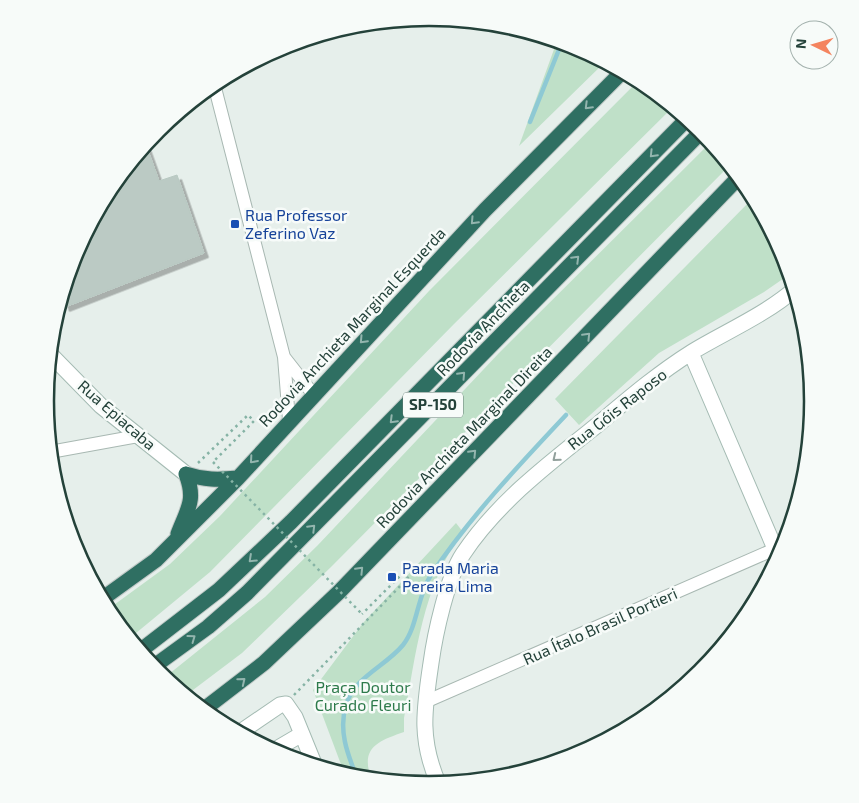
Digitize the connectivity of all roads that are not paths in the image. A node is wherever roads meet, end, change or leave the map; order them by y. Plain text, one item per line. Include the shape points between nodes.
1 (618, 77) edge
2 (216, 93) edge
3 (682, 124) edge
4 (696, 137) edge
5 (700, 141) edge
6 (665, 168) junction
7 (734, 182) edge
8 (739, 189) edge
9 (715, 204) junction
10 (789, 293) edge
11 (691, 353) junction
12 (284, 357) junction
13 (56, 360) edge
14 (313, 394) junction
15 (289, 420) junction
16 (138, 436) junction
17 (57, 451) edge
18 (186, 474) junction
19 (238, 478) junction
20 (176, 538) junction
21 (775, 548) edge
22 (771, 557) edge
23 (108, 595) edge
24 (145, 647) edge
25 (160, 662) edge
26 (425, 702) junction
27 (210, 706) edge
28 (246, 728) edge
29 (302, 734) junction
30 (283, 746) edge
31 (312, 758) edge
32 (436, 777) edge

1 -> 14 highway, Rodovia Anchieta Marginal Esquerda via 485,210
2 - 12 street
3 -> 24 highway, Rodovia Anchieta / SP-150 via 291,522 219,590
4 - 6 highway, Rodovia Anchieta / SP-150
5 - 6 highway
25 -> 6 highway, Rodovia Anchieta / SP-150 via 247,593
7 - 9 highway, Rodovia Anchieta Marginal Direita
8 - 9 highway
27 -> 9 highway, Rodovia Anchieta Marginal Direita via 264,663 339,592
10 - 11 street, Rua Góis Raposo
11 - 21 street
11 -> 26 street, Rua Góis Raposo via 649,382 532,478 490,520 462,556 439,623
12 - 14 street
12 - 15 street
13 - 16 street, Rua Epiacaba via 101,406
14 - 15 highway, Rodovia Anchieta Marginal Esquerda
15 -> 19 highway, Rodovia Anchieta Marginal Esquerda
16 - 17 street
16 - 18 street, Rua Epiacaba
18 - 19 highway via 203,479
18 - 20 highway via 192,490 191,498
19 - 20 highway, Rodovia Anchieta Marginal Esquerda
20 - 23 highway, Rodovia Anchieta Marginal Esquerda via 156,560
22 - 26 street, Rua Ítalo Brasil Portieri
26 - 32 street, Rua Góis Raposo via 425,742
28 - 29 street via 286,704
29 - 30 street
29 - 31 street

